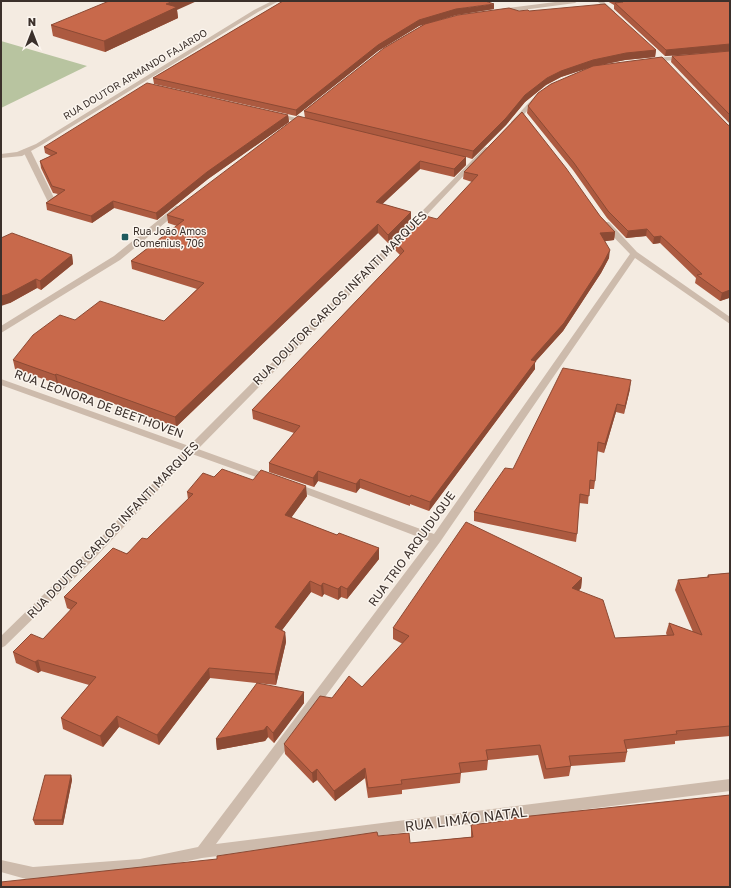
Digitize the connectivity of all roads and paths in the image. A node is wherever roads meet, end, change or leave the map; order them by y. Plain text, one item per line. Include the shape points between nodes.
1 (276, 1) edge
2 (575, 1) edge
3 (600, 1) edge
4 (496, 12) edge
5 (619, 19) edge
6 (692, 57) edge
7 (643, 61) edge
8 (138, 84) junction
9 (145, 85) edge
10 (548, 88) edge
11 (267, 113) edge
12 (300, 118) junction
13 (291, 124) edge
14 (316, 125) edge
15 (509, 127) edge
16 (493, 142) edge
17 (27, 151) junction
18 (1, 156) edge
19 (52, 202) edge
20 (186, 202) edge
21 (599, 215) edge
22 (634, 254) junction
23 (730, 321) edge
24 (1, 330) edge
25 (1, 382) edge
26 (191, 451) junction
27 (436, 539) junction
28 (1, 643) edge
29 (730, 785) edge
30 (202, 852) junction
31 (1, 866) edge

1 - 8 street, RUA DOUTOR ARMANDO FAJARDO
2 - 4 street
3 - 5 street
6 - 7 street
8 - 9 street
8 - 17 street, RUA DOUTOR ARMANDO FAJARDO
10 - 15 street via 534,98 524,116
11 - 12 street
12 - 13 street
12 - 14 street
16 - 26 street, RUA DOUTOR CARLOS INFANTI MARQUES via 468,162 383,256
17 - 18 street, RUA DOUTOR ARMANDO FAJARDO
17 - 19 street
20 - 24 street via 117,258
21 - 22 street
22 - 23 street
22 - 27 street, RUA TRIO ARQUIDUQUE
25 - 26 street, RUA LEONORA DE BEETHOVEN
26 - 27 street, RUA LEONORA DE BEETHOVEN via 335,500
26 - 28 street, RUA DOUTOR CARLOS INFANTI MARQUES via 88,558
27 - 30 street, RUA TRIO ARQUIDUQUE
29 - 30 street, RUA LIMÃO NATAL
30 - 31 street via 140,865 33,874

